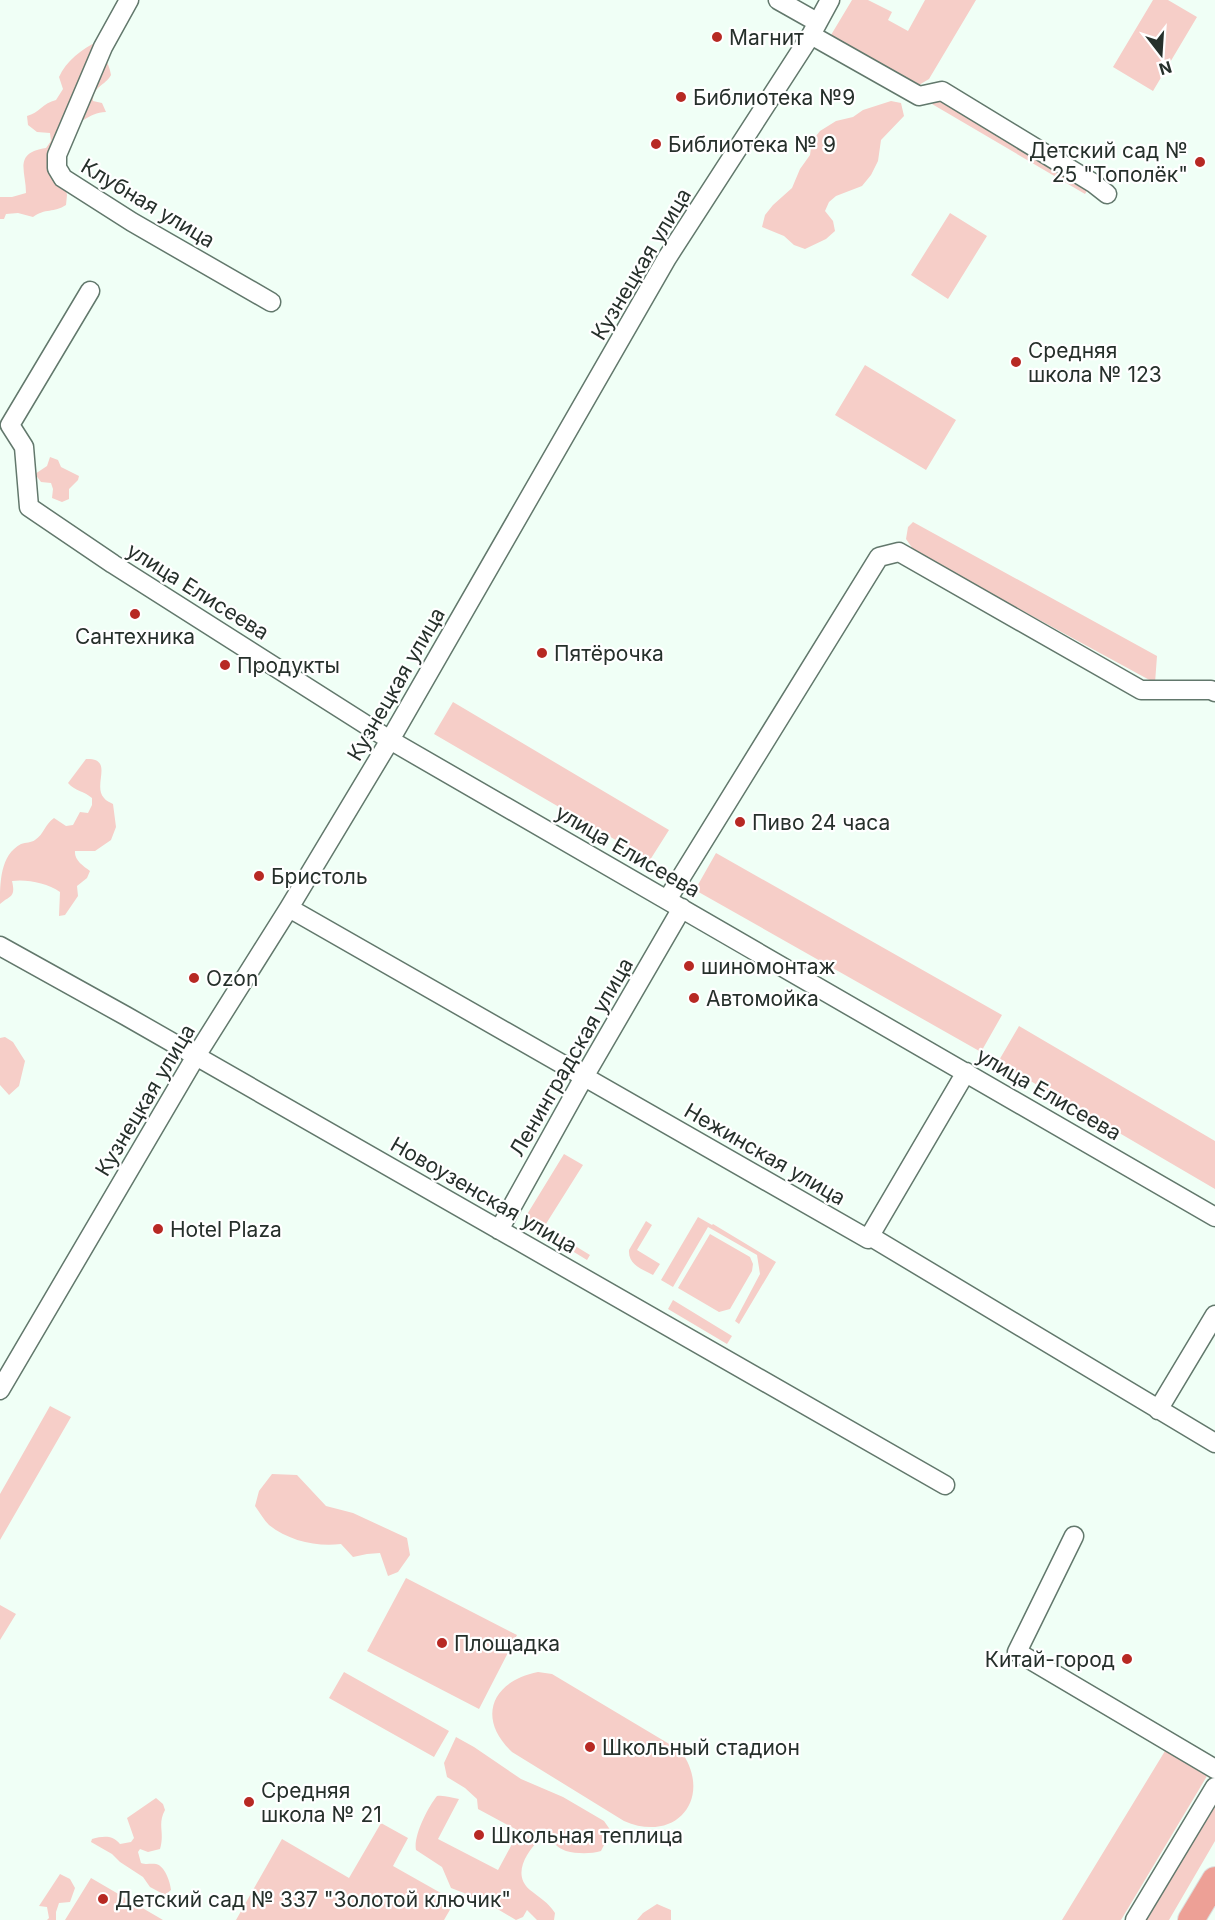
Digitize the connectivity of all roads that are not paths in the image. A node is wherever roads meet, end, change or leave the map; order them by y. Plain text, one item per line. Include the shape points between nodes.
1 (129, 0) edge
2 (778, 0) edge
3 (830, 0) edge
4 (814, 28) junction
5 (1107, 194) dead end
6 (90, 291) dead end
7 (270, 302) dead end
8 (1214, 688) edge
9 (390, 740) junction
10 (675, 904) junction
11 (289, 908) junction
12 (0, 946) edge
13 (196, 1056) junction
14 (966, 1072) junction
15 (584, 1077) junction
16 (1215, 1217) edge
17 (499, 1230) junction
18 (868, 1239) junction
19 (1215, 1315) edge
20 (0, 1390) edge
21 (1158, 1410) junction
22 (1215, 1443) edge
23 (945, 1485) dead end
24 (1074, 1536) dead end
25 (1215, 1769) edge
26 (1215, 1787) edge
27 (1215, 1880) edge
28 (1135, 1920) edge
29 (1191, 1920) edge

1 - 7 street, Клубная улица via 103,47 57,155 57,168 63,178 132,222
2 - 4 street
3 - 4 street, Кузнецкая улица
4 - 5 street via 919,96 942,91
4 - 9 street, Кузнецкая улица via 668,258
6 - 9 street, улица Елисеева via 10,425 24,447 29,507
8 - 10 street, Ленинградская улица via 1141,690 898,552 879,557
9 - 10 street, улица Елисеева
9 - 11 street, Кузнецкая улица
10 - 14 street, улица Елисеева
10 - 15 street, Ленинградская улица
11 - 13 street, Кузнецкая улица
11 - 15 street, Нежинская улица
12 - 13 street, Новоузенская улица
13 - 17 street, Новоузенская улица
13 - 20 street, Кузнецкая улица
14 - 16 street, улица Елисеева
14 - 18 street
15 - 17 street, Ленинградская улица
15 - 18 street, Нежинская улица
17 - 23 street, Новоузенская улица
18 - 21 street, Нежинская улица via 873,1238
19 - 21 street
21 - 22 street, Нежинская улица
24 - 25 street via 1017,1652
26 - 28 street
27 - 29 highway

